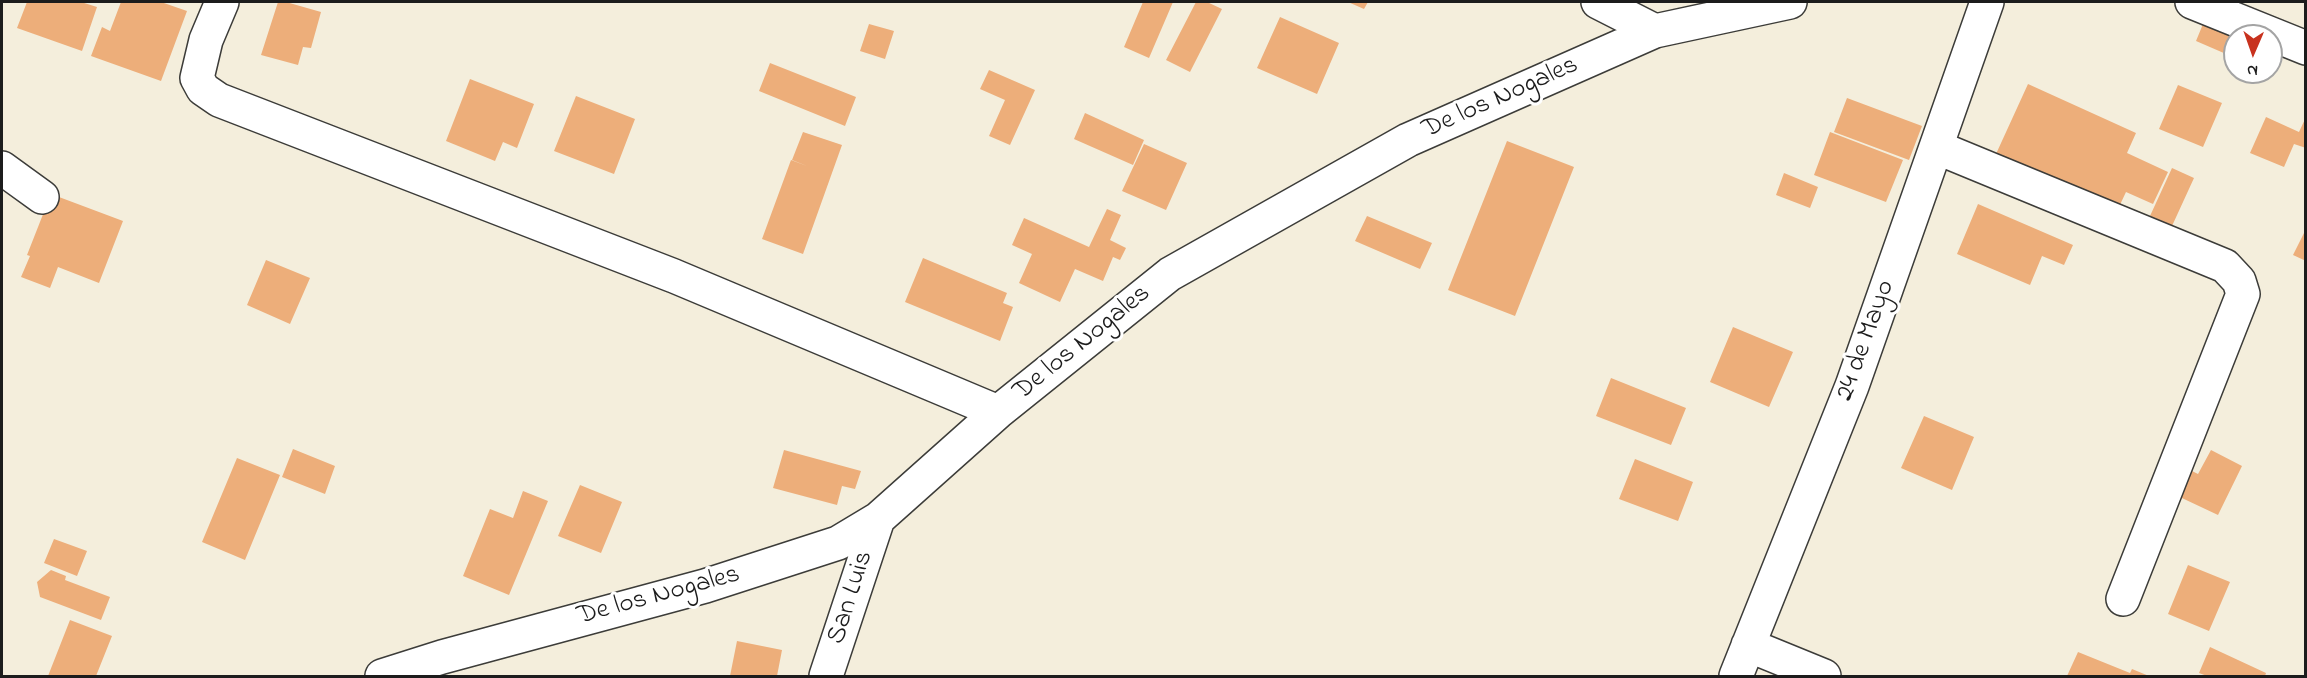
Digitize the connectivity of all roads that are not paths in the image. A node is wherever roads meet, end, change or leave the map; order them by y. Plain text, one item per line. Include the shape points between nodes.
1 (222, 2) edge
2 (1598, 2) edge
3 (1790, 2) edge
4 (1987, 2) edge
5 (2192, 2) edge
6 (1655, 31) junction
7 (2306, 48) edge
8 (1936, 147) junction
9 (2, 168) edge
10 (42, 197) dead end
11 (998, 412) junction
12 (878, 519) junction
13 (2123, 599) dead end
14 (1748, 645) junction
15 (381, 676) edge
16 (826, 676) edge
17 (1736, 676) edge
18 (1824, 676) edge

1 - 11 street via 206,40 198,78 203,89 219,100 674,276
2 - 6 street
3 - 6 street, De los Nogales
4 - 8 street, 24 de Mayo
5 - 7 street
6 - 11 street, De los Nogales via 1408,140 1170,274
8 - 13 street via 2225,266 2239,282 2243,294
8 - 14 street, 24 de Mayo via 1852,386
9 - 10 street
11 - 12 street, De los Nogales
12 - 15 street, De los Nogales via 838,543 788,561
12 - 16 street, San Luis
14 - 17 street, 24 de Mayo
14 - 18 street

